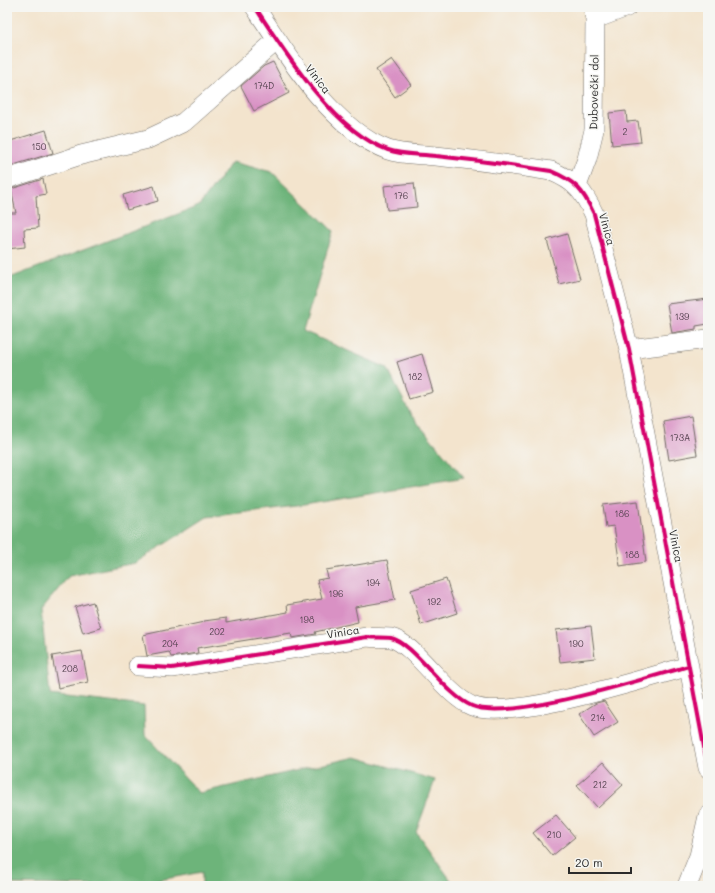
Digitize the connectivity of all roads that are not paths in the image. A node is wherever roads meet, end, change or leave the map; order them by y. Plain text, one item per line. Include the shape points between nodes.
1 (255, 7) edge
2 (627, 7) edge
3 (594, 13) edge
4 (276, 40) junction
5 (7, 179) edge
6 (577, 186) junction
7 (708, 339) edge
8 (629, 349) junction
9 (138, 666) dead end
10 (689, 666) junction
11 (702, 698) edge
12 (708, 768) edge
13 (708, 816) edge
14 (687, 886) edge

1 - 4 street, Vinica
2 - 3 street, Dubovečki dol
3 - 6 street, Dubovečki dol via 594,130
4 - 5 street via 184,122 148,139 81,155
4 - 6 street, Vinica via 338,117 362,136 389,150 551,170
6 - 8 street, Vinica via 586,195 594,214
7 - 8 street
8 - 10 street, Vinica
9 - 10 street, Vinica via 172,668 367,637 392,638 409,649 451,692 473,706 496,710 544,705
10 - 11 street, Vinica
11 - 12 street, Vinica
13 - 14 street via 699,856

